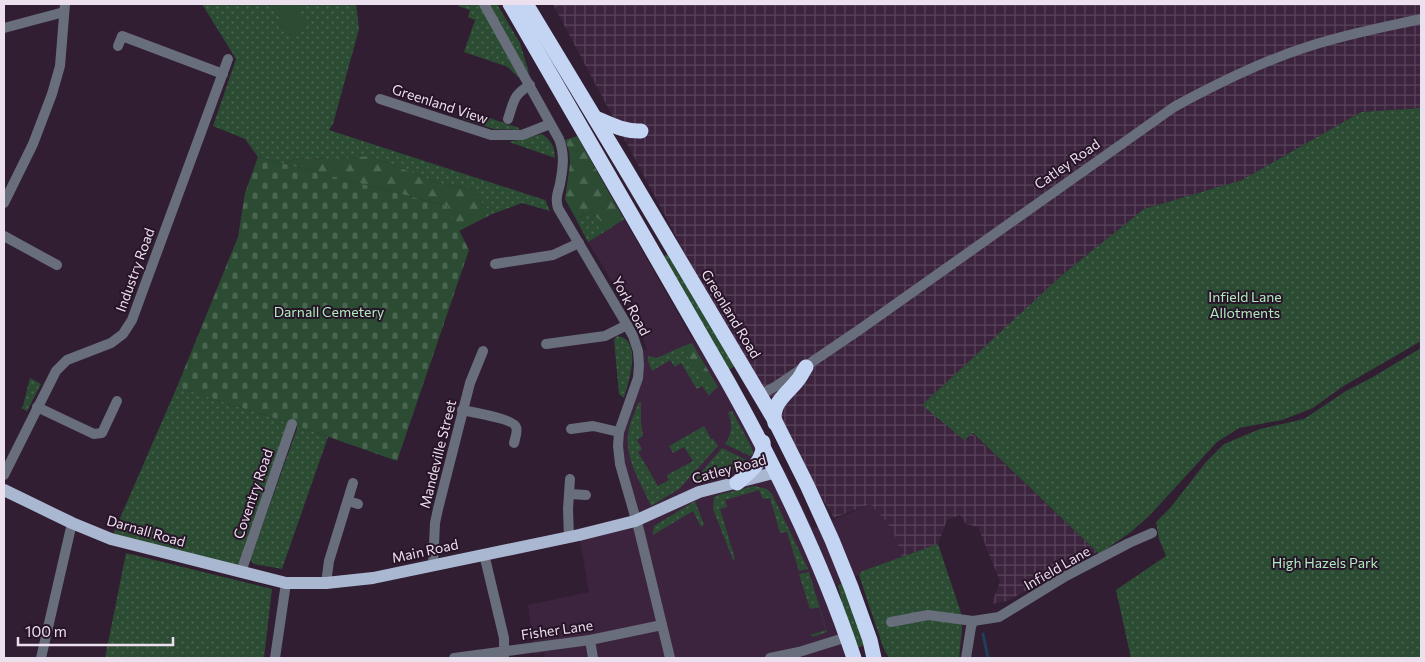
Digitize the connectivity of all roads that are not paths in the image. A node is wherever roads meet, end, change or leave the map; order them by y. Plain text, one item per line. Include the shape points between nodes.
1 (484, 4) edge
2 (510, 4) edge
3 (526, 4) edge
4 (64, 8) edge
5 (1421, 19) edge
6 (4, 28) edge
7 (118, 46) dead end
8 (228, 59) dead end
9 (223, 74) junction
10 (530, 85) junction
11 (380, 99) dead end
12 (595, 118) junction
13 (508, 119) dead end
14 (550, 124) junction
15 (641, 131) dead end
16 (618, 157) junction
17 (604, 167) junction
18 (4, 203) edge
19 (4, 236) edge
20 (579, 243) junction
21 (495, 264) dead end
22 (57, 265) dead end
23 (627, 324) junction
24 (546, 344) dead end
25 (483, 351) dead end
26 (806, 367) junction
27 (734, 392) junction
28 (760, 395) junction
29 (117, 401) dead end
30 (37, 407) junction
31 (462, 410) junction
32 (774, 419) junction
33 (292, 424) dead end
34 (571, 429) dead end
35 (619, 432) junction
36 (514, 443) dead end
37 (763, 445) junction
38 (777, 472) junction
39 (4, 475) edge
40 (570, 479) dead end
41 (353, 483) dead end
42 (737, 483) junction
43 (807, 485) junction
44 (4, 490) edge
45 (570, 494) junction
46 (586, 495) dead end
47 (635, 521) junction
48 (72, 523) junction
49 (1152, 534) dead end
50 (569, 537) junction
51 (484, 554) junction
52 (433, 566) junction
53 (241, 572) junction
54 (286, 582) junction
55 (326, 583) junction
56 (974, 621) junction
57 (891, 622) dead end
58 (662, 625) junction
59 (848, 637) junction
60 (590, 640) junction
61 (503, 655) edge
62 (41, 658) edge
63 (275, 658) edge
64 (454, 658) edge
65 (594, 658) edge
66 (670, 658) edge
67 (770, 658) edge
68 (854, 658) edge
69 (874, 658) edge
70 (966, 658) edge

1 - 10 street
2 - 17 highway
3 - 12 highway, Greenland Road
4 - 6 street
4 - 18 street via 60,66 52,94 33,144
5 - 26 street, Catley Road via 1309,46 1222,80 1174,107
7 - 9 street via 122,36
8 - 9 street, Industry Road
9 - 30 street, Industry Road via 132,320 111,344 67,360 56,371
10 - 13 street via 514,98
10 - 14 street
11 - 14 street, Greenland View via 491,135 522,134
12 - 15 highway via 630,132
12 - 16 highway, Greenland Road
14 - 20 street, York Road via 563,149 556,201
16 - 17 highway
16 - 28 highway, Greenland Road
17 - 27 highway
19 - 22 street
20 - 21 street via 553,254
20 - 23 street, York Road
23 - 24 street via 605,336
23 - 35 street, York Road via 636,344 639,364 636,388
25 - 31 street, Mandeville Street
26 - 28 street, Catley Road
26 - 32 highway via 797,382 778,401
27 - 28 highway via 742,396
27 - 37 highway
28 - 32 highway, Greenland Road
28 - 37 highway via 755,413
29 - 30 street via 99,434
30 - 39 street, Industry Road
31 - 36 street via 515,424
31 - 52 street, Mandeville Street via 435,523
32 - 38 highway via 783,456
32 - 43 highway, Greenland Road
33 - 53 street, Coventry Road
34 - 35 street via 593,426
35 - 47 street, York Road via 620,464
37 - 38 highway
37 - 42 highway via 758,462
38 - 42 main road, Catley Road
38 - 43 highway
38 - 59 highway
40 - 45 street
41 - 55 street via 353,503 329,561
42 - 47 main road, Catley Road via 690,495
43 - 69 highway, Greenland Road via 851,587
44 - 48 main road, Darnall Road
45 - 46 street
45 - 50 street
47 - 50 main road, Main Road
47 - 58 street
48 - 53 main road, Darnall Road via 111,539
48 - 62 street
49 - 56 street, Infield Lane via 1066,576 999,617
50 - 51 main road, Main Road
51 - 52 main road, Main Road
51 - 61 street via 504,638
52 - 55 main road, Main Road
53 - 54 main road, Darnall Road
54 - 55 main road, Main Road
54 - 63 street
56 - 57 street, Infield Lane via 928,615
56 - 70 street
58 - 60 street, Fisher Lane
58 - 66 street
59 - 67 street
59 - 68 highway
60 - 61 street, Fisher Lane
60 - 65 street
61 - 64 street, Fisher Lane

